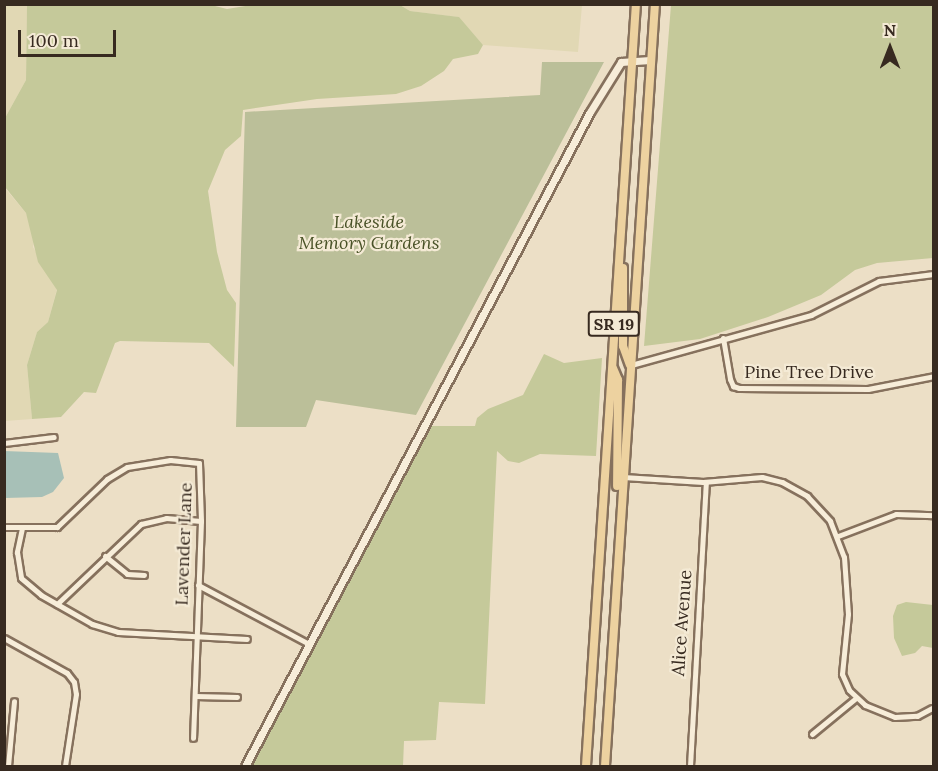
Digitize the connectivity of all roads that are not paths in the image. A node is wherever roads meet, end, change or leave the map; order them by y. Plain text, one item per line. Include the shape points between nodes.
1 (636, 4) edge
2 (655, 4) edge
3 (632, 60) junction
4 (650, 60) junction
5 (619, 252) junction
6 (933, 274) edge
7 (723, 338) junction
8 (612, 364) junction
9 (631, 365) junction
10 (933, 376) edge
11 (54, 437) dead end
12 (4, 443) edge
13 (623, 477) junction
14 (706, 482) junction
15 (933, 515) edge
16 (201, 520) junction
17 (620, 525) junction
18 (4, 527) edge
19 (22, 528) junction
20 (838, 536) junction
21 (105, 556) junction
22 (144, 575) dead end
23 (198, 585) junction
24 (57, 604) junction
25 (196, 637) junction
26 (4, 638) edge
27 (247, 639) dead end
28 (309, 644) junction
29 (195, 696) junction
30 (237, 697) dead end
31 (856, 698) junction
32 (14, 701) dead end
33 (932, 708) dead end
34 (812, 734) dead end
35 (193, 738) dead end
36 (8, 766) edge
37 (65, 766) edge
38 (245, 766) edge
39 (586, 766) edge
40 (605, 766) edge
41 (690, 766) edge

1 - 3 main road, SR 19
2 - 4 main road, SR 19
3 - 4 street
3 - 5 main road, SR 19
3 - 28 street via 614,69 578,134
4 - 9 main road, SR 19
5 - 8 main road, SR 19
5 - 9 main road via 623,262 623,346
6 - 7 street via 879,281 811,315
7 - 9 street
7 - 10 street, Pine Tree Drive via 730,380 739,388 868,389
8 - 17 main road via 618,380
8 - 39 main road, SR 19
9 - 13 main road, SR 19
11 - 12 street
13 - 14 street
13 - 17 main road, SR 19
14 - 20 street via 750,477 783,482 818,505
14 - 41 street, Alice Avenue
15 - 20 street via 896,514
16 - 19 street, Lavender Lane via 201,467 194,461 170,460 140,463 117,472 57,527
16 - 21 street via 146,521
16 - 23 street, Lavender Lane
17 - 40 main road, SR 19
18 - 19 street, Lavender Lane
19 - 24 street via 17,552 21,578
20 - 31 street via 847,579 842,674
21 - 22 street via 127,574
21 - 24 street
23 - 25 street, Lavender Lane
23 - 28 street
24 - 25 street via 118,632
25 - 27 street
25 - 29 street, Lavender Lane
26 - 37 street via 67,673 74,682 76,694
28 - 38 street
29 - 30 street
29 - 35 street, Lavender Lane
31 - 33 street via 895,717 917,716
31 - 34 street
32 - 36 street

